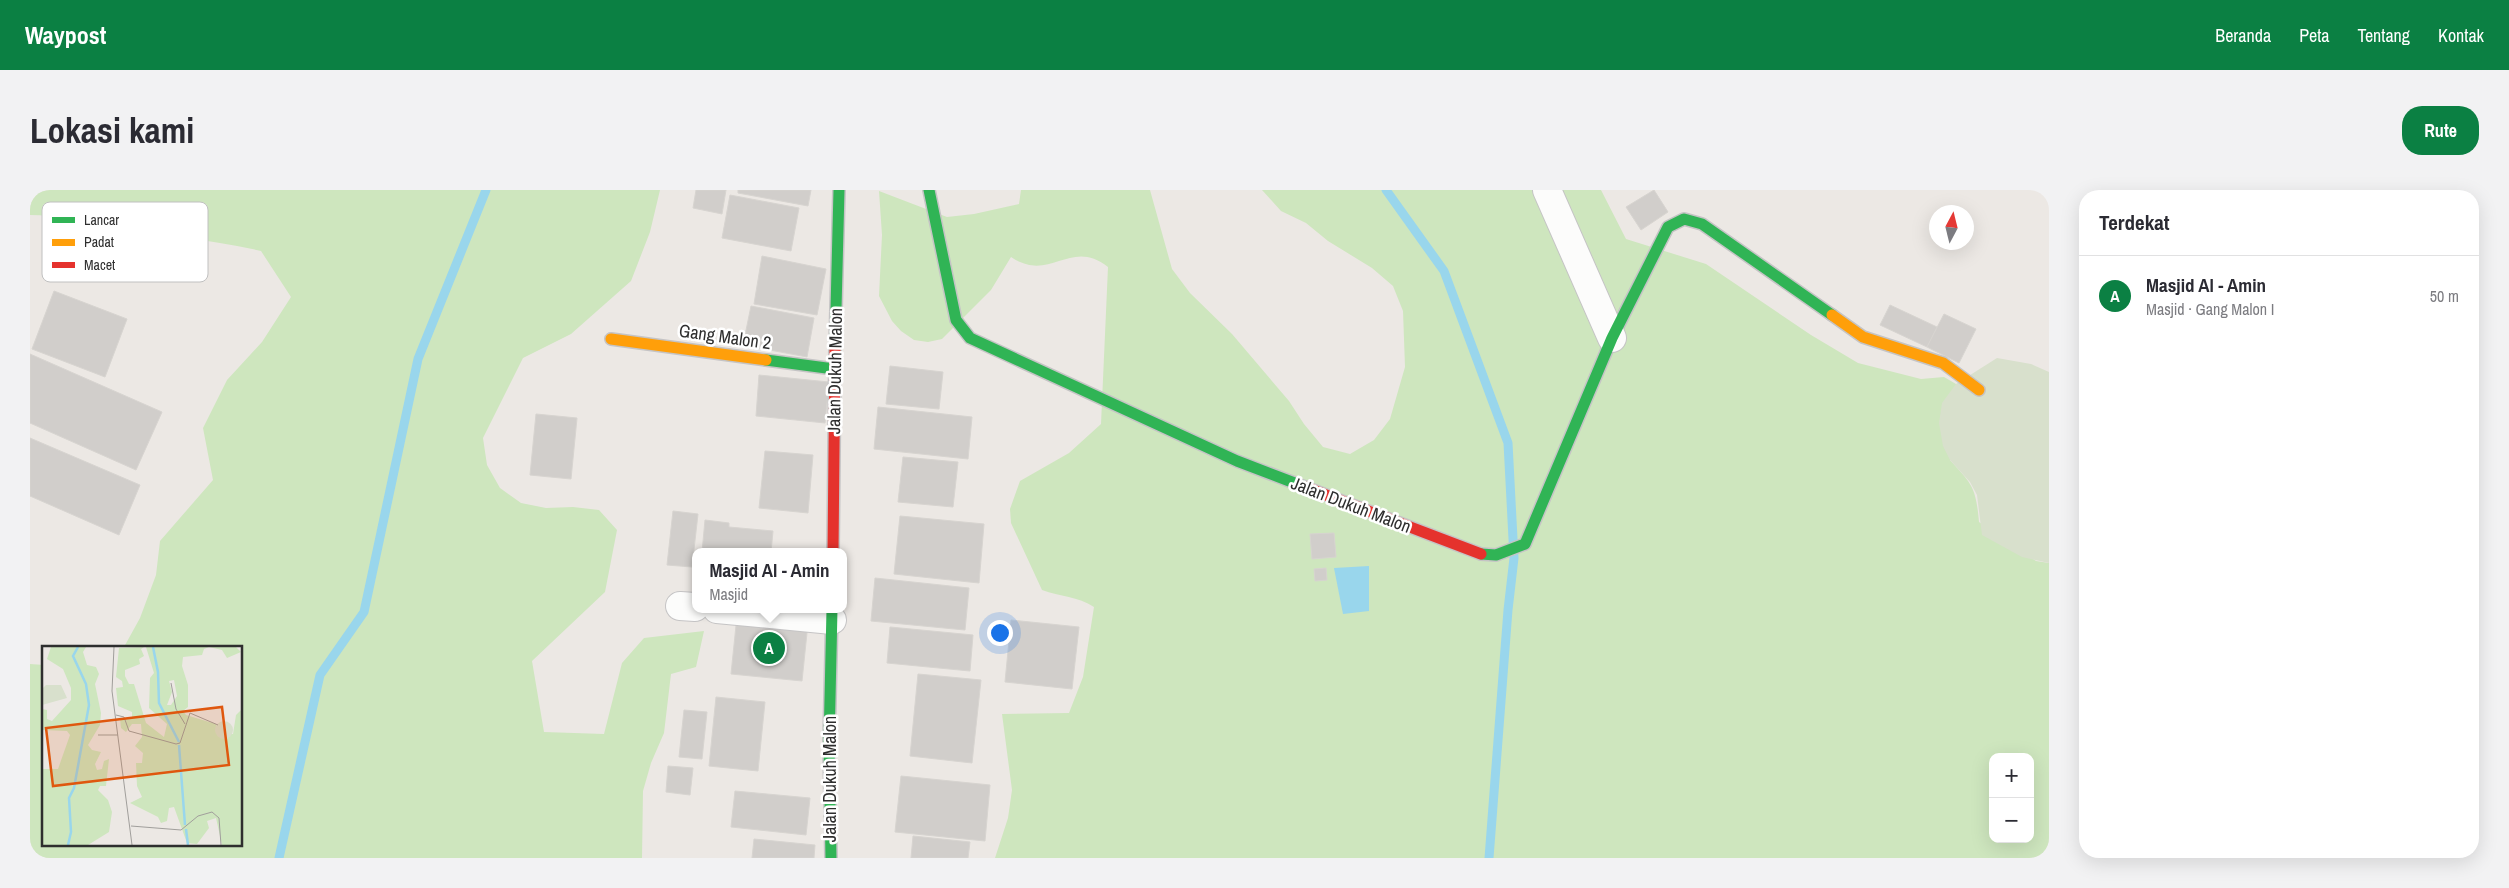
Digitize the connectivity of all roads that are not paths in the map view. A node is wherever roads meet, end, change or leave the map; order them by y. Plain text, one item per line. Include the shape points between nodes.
1 (839, 190) edge
2 (929, 190) edge
3 (1546, 190) edge
4 (1612, 338) junction
5 (611, 339) dead end
6 (834, 369) junction
7 (1980, 390) dead end
8 (833, 548) edge
9 (809, 613) edge
10 (832, 614) edge
11 (831, 858) edge

1 - 6 street, Jalan Dukuh Malon
2 - 4 street, Jalan Dukuh Malon via 956,320 970,338 1238,461 1478,554 1496,555 1525,544
3 - 4 street
4 - 7 street, Jalan Dukuh Malon via 1668,227 1684,219 1702,224 1863,337 1943,363
5 - 6 street, Gang Malon 2
6 - 8 street, Jalan Dukuh Malon
9 - 10 street
10 - 11 street, Jalan Dukuh Malon

